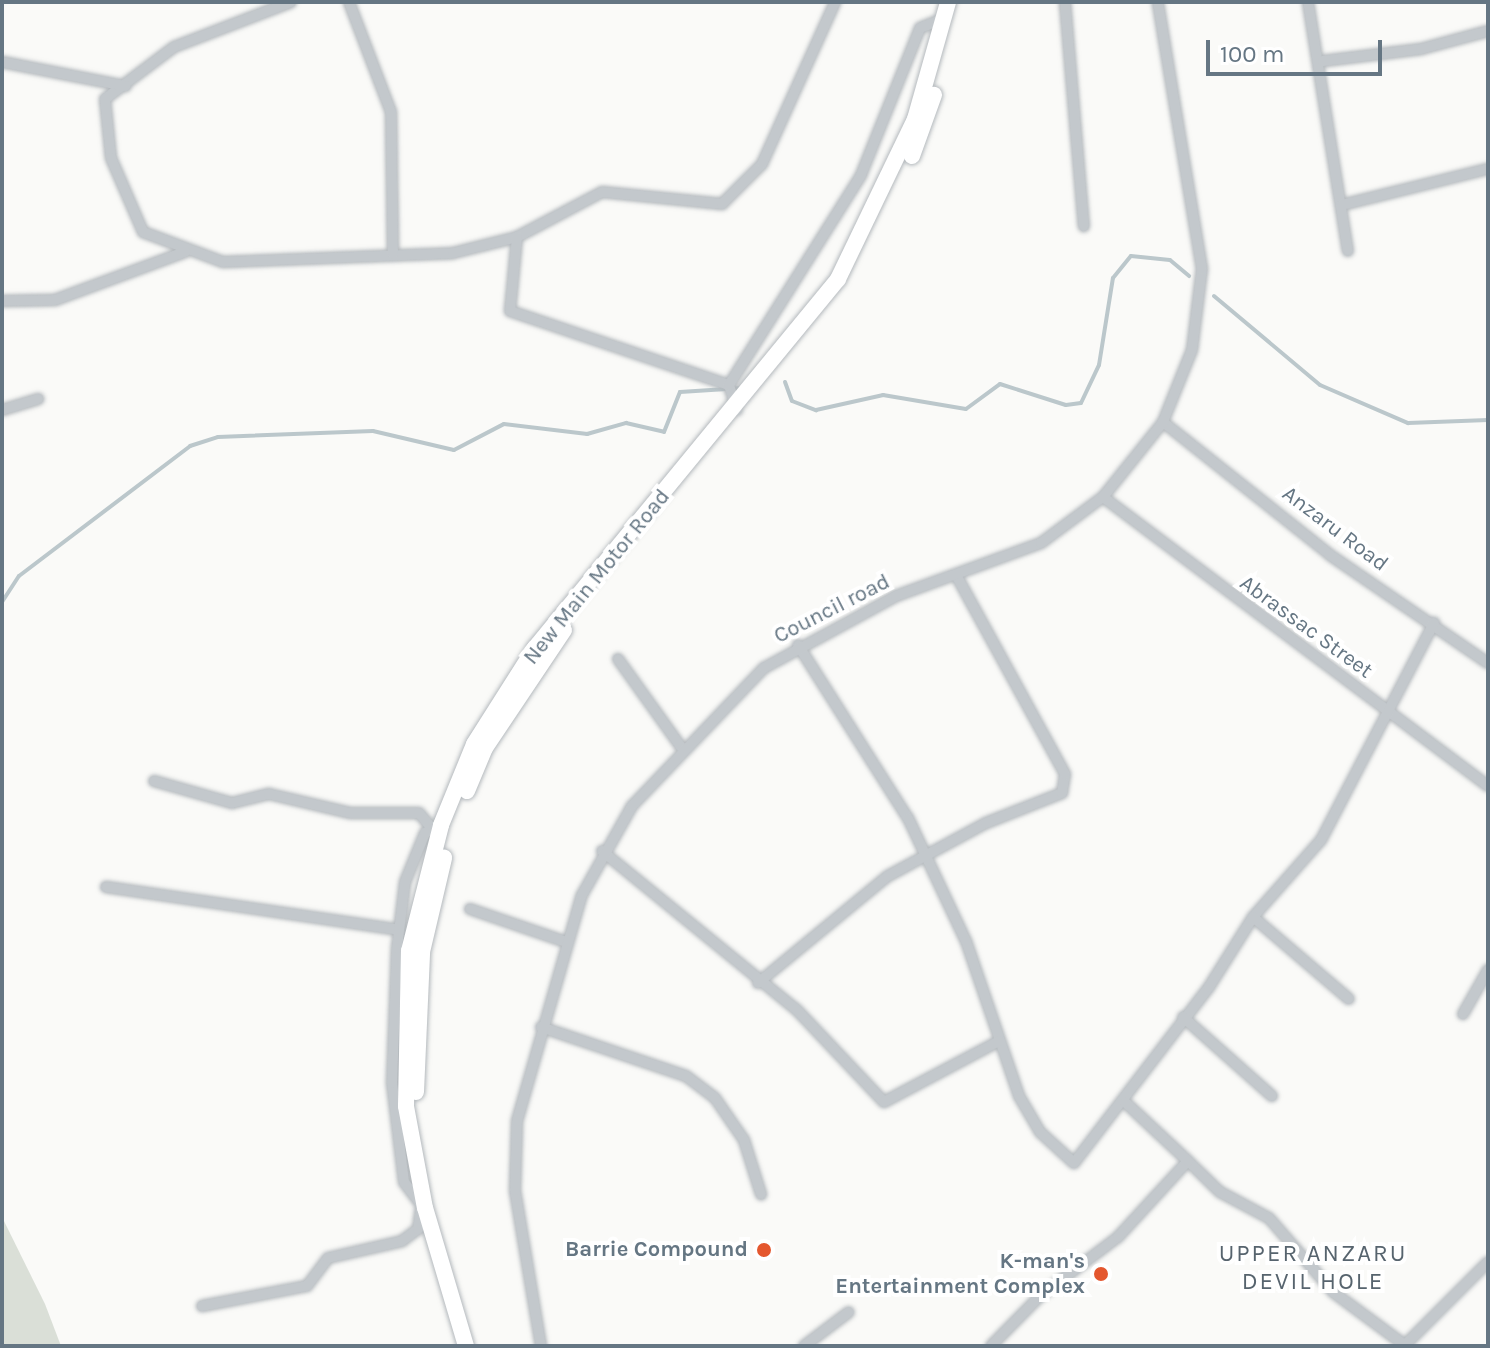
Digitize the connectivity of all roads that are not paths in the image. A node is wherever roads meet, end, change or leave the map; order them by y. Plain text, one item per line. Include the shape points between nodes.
1 (291, 2) edge
2 (349, 2) edge
3 (835, 2) edge
4 (958, 2) edge
5 (1065, 2) edge
6 (1158, 2) edge
7 (1308, 2) edge
8 (947, 10) edge
9 (1488, 31) edge
10 (1323, 61) junction
11 (2, 62) edge
12 (126, 86) junction
13 (1488, 169) edge
14 (1342, 205) junction
15 (1084, 226) dead end
16 (517, 237) junction
17 (1348, 251) dead end
18 (185, 252) junction
19 (393, 254) junction
20 (2, 301) edge
21 (729, 385) junction
22 (38, 399) dead end
23 (2, 410) edge
24 (737, 410) junction
25 (1163, 422) junction
26 (1103, 497) junction
27 (957, 577) junction
28 (1434, 623) junction
29 (798, 645) junction
30 (618, 659) dead end
31 (1488, 663) edge
32 (1384, 709) junction
33 (681, 747) junction
34 (154, 781) dead end
35 (1488, 786) edge
36 (436, 826) junction
37 (602, 851) junction
38 (926, 855) junction
39 (106, 887) dead end
40 (470, 909) dead end
41 (1253, 917) junction
42 (399, 930) junction
43 (566, 942) junction
44 (1488, 970) edge
45 (758, 983) junction
46 (1349, 999) dead end
47 (1463, 1014) dead end
48 (1183, 1017) junction
49 (541, 1027) junction
50 (999, 1041) junction
51 (1272, 1096) dead end
52 (1125, 1102) junction
53 (1188, 1161) junction
54 (761, 1194) dead end
55 (423, 1207) junction
56 (1488, 1262) edge
57 (202, 1306) dead end
58 (849, 1312) dead end
59 (466, 1346) edge
60 (476, 1346) edge
61 (541, 1346) edge
62 (804, 1346) edge
63 (991, 1346) edge
64 (1405, 1346) edge

1 - 12 street via 194,37
2 - 19 street via 391,112
3 - 16 street via 762,164 731,200 711,204 602,192
4 - 60 highway, New Main Motor Road via 926,123 846,285 547,651 485,748 452,827 422,952 417,1105 434,1207
5 - 15 street
6 - 25 street, Council road via 1202,269 1192,350
7 - 10 street
8 - 21 street via 920,28 861,175
8 - 24 highway, New Main Motor Road via 880,203 838,279
9 - 10 street via 1421,49
10 - 14 street
11 - 12 street
12 - 18 street via 105,99 121,192 138,227
13 - 14 street
14 - 17 street
16 - 19 street via 453,253
16 - 21 street via 510,311
18 - 19 street via 223,262
18 - 20 street via 55,300
21 - 24 street
22 - 23 street
24 - 36 highway, New Main Motor Road via 535,648 474,744
25 - 26 street, Council road
25 - 28 street, Anzaru Road via 1330,555
26 - 27 street, Council road via 1041,543
26 - 32 street, Abrassac Street
27 - 29 street, Council road via 896,596
27 - 38 street via 1066,785 1046,804 986,823
28 - 31 street, Anzaru Road
28 - 32 street
29 - 33 street, Council road
29 - 38 street
30 - 33 street
32 - 35 street, Abrassac Street
32 - 41 street via 1321,840
33 - 37 street, Council road
34 - 36 street via 232,803 269,794 350,813 419,813
36 - 42 street via 405,882
36 - 55 highway, New Main Motor Road via 409,951 403,1037 406,1106
37 - 43 street, Council road
37 - 45 street via 650,883
38 - 45 street via 829,919
38 - 50 street via 966,941
39 - 42 street
40 - 43 street
41 - 46 street
41 - 48 street
42 - 55 street via 392,1083 404,1182
43 - 49 street, Council road
44 - 47 street
45 - 50 street via 796,1009 884,1102
48 - 51 street
48 - 52 street
49 - 54 street via 686,1076 705,1090 744,1140
49 - 61 street, Council road via 517,1121 515,1190
50 - 52 street via 1040,1132 1074,1163
52 - 53 street
53 - 63 street via 1118,1237 1040,1296
53 - 64 street via 1220,1192 1269,1218 1333,1292
55 - 57 street via 418,1229 402,1241 328,1258 307,1286
55 - 59 highway, New Main Motor Road
56 - 64 street
58 - 62 street

